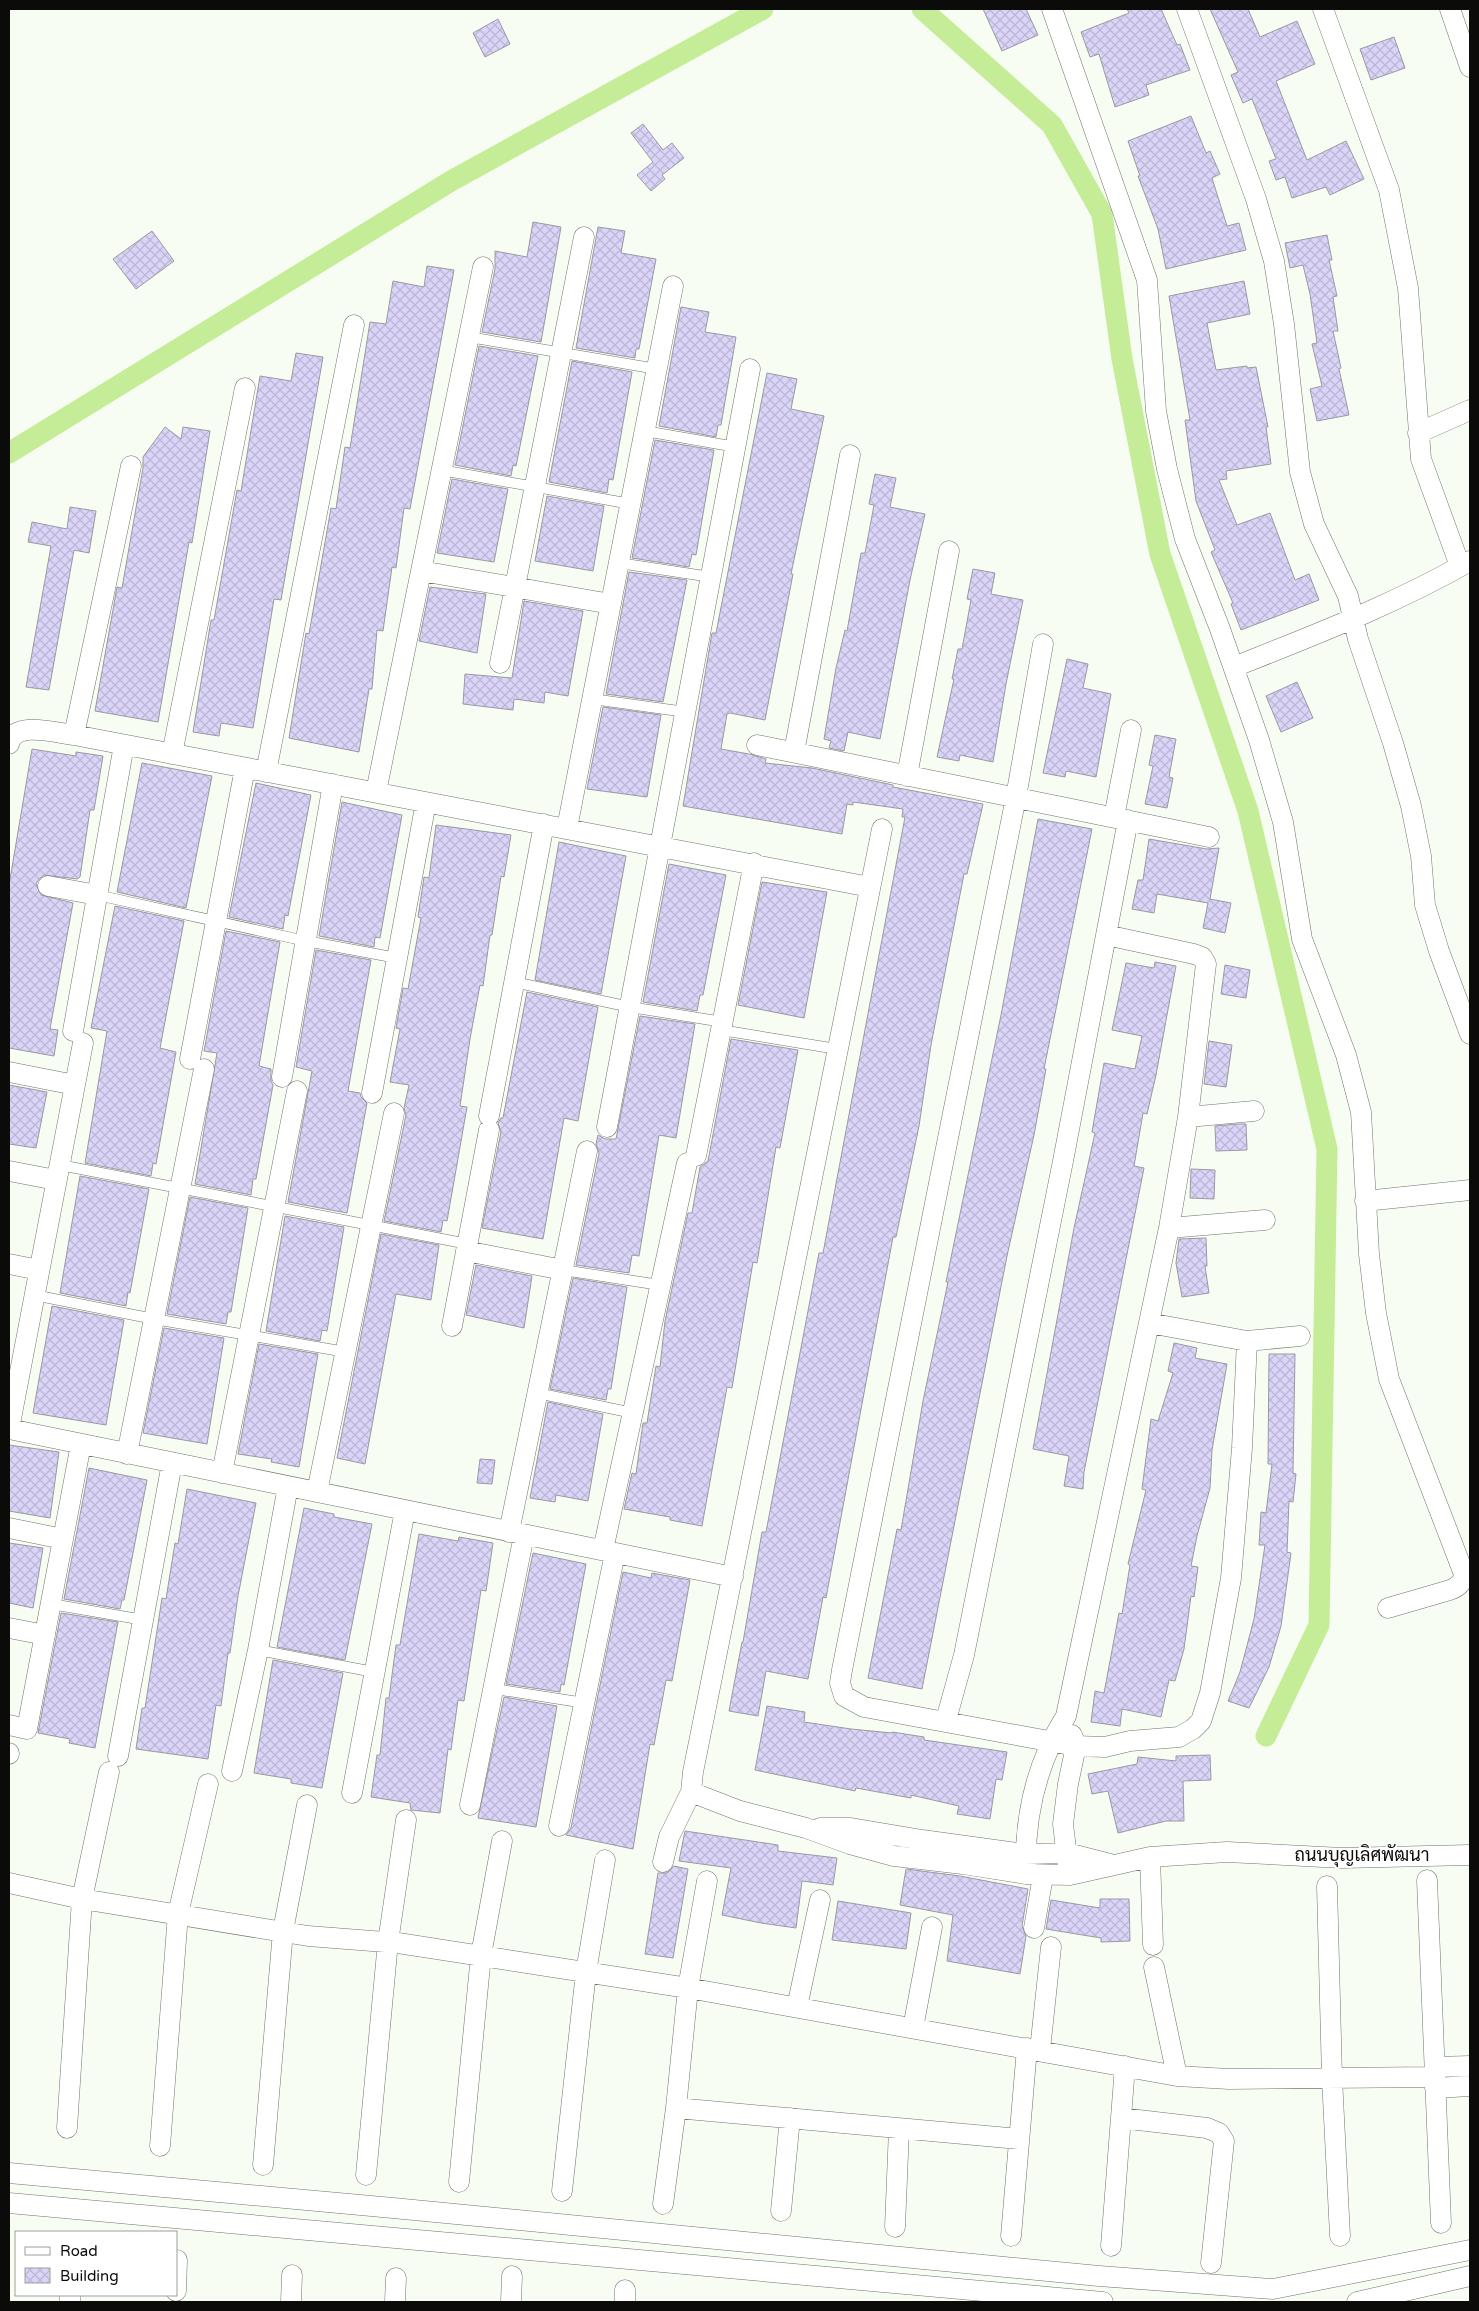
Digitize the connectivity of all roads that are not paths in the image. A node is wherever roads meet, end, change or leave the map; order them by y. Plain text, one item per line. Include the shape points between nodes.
1 (1052, 9) edge
2 (1188, 9) edge
3 (1324, 9) edge
4 (1450, 9) edge
5 (1470, 67) edge
6 (584, 237) dead end
7 (483, 267) dead end
8 (673, 286) dead end
9 (354, 324) dead end
10 (468, 337) junction
11 (562, 352) junction
12 (657, 369) junction
13 (750, 369) dead end
14 (245, 388) dead end
15 (1470, 410) edge
16 (645, 431) junction
17 (1418, 433) junction
18 (736, 447) junction
19 (850, 455) dead end
20 (131, 466) dead end
21 (441, 470) junction
22 (535, 487) junction
23 (631, 504) junction
24 (949, 551) dead end
25 (619, 564) junction
26 (1465, 564) edge
27 (421, 571) junction
28 (711, 577) junction
29 (515, 588) junction
30 (611, 604) junction
31 (1353, 619) junction
32 (1043, 644) dead end
33 (500, 663) dead end
34 (1234, 667) junction
35 (592, 699) junction
36 (686, 712) junction
37 (1131, 730) dead end
38 (74, 735) junction
39 (9, 744) edge
40 (124, 745) junction
41 (757, 745) dead end
42 (794, 752) junction
43 (172, 754) junction
44 (245, 768) junction
45 (266, 772) junction
46 (907, 776) junction
47 (333, 784) junction
48 (376, 792) junction
49 (1016, 798) junction
50 (426, 802) junction
51 (1121, 819) junction
52 (544, 824) junction
53 (567, 828) junction
54 (882, 829) dead end
55 (1209, 836) dead end
56 (660, 846) junction
57 (754, 864) junction
58 (48, 886) dead end
59 (870, 887) junction
60 (97, 895) junction
61 (214, 922) junction
62 (1106, 935) junction
63 (306, 941) junction
64 (397, 958) junction
65 (514, 982) junction
66 (630, 1007) junction
67 (722, 1026) junction
68 (1470, 1034) edge
69 (837, 1049) junction
70 (9, 1072) edge
71 (282, 1077) dead end
72 (75, 1085) junction
73 (298, 1091) dead end
74 (372, 1093) dead end
75 (1254, 1111) dead end
76 (394, 1113) dead end
77 (1188, 1116) junction
78 (607, 1127) dead end
79 (587, 1151) dead end
80 (9, 1170) edge
81 (58, 1172) junction
82 (180, 1188) junction
83 (1470, 1190) edge
84 (1365, 1201) junction
85 (275, 1206) junction
86 (1265, 1220) dead end
87 (371, 1227) junction
88 (1169, 1228) junction
89 (467, 1247) junction
90 (9, 1264) edge
91 (39, 1270) junction
92 (562, 1270) junction
93 (660, 1285) junction
94 (34, 1295) junction
95 (154, 1319) junction
96 (1149, 1323) junction
97 (452, 1326) dead end
98 (249, 1336) junction
99 (1300, 1336) dead end
100 (1248, 1340) junction
101 (346, 1352) junction
102 (537, 1393) junction
103 (632, 1413) junction
104 (9, 1429) edge
105 (81, 1444) junction
106 (127, 1454) junction
107 (172, 1463) junction
108 (222, 1473) junction
109 (288, 1486) junction
110 (317, 1492) junction
111 (405, 1510) junction
112 (9, 1528) edge
113 (517, 1533) junction
114 (63, 1539) junction
115 (609, 1552) junction
116 (733, 1577) junction
117 (51, 1604) junction
118 (1388, 1608) dead end
119 (144, 1620) junction
120 (9, 1628) edge
121 (45, 1635) junction
122 (258, 1650) junction
123 (374, 1672) junction
124 (495, 1689) junction
125 (585, 1703) junction
126 (1066, 1716) junction
127 (946, 1720) junction
128 (9, 1725) edge
129 (1050, 1741) junction
130 (1076, 1746) junction
131 (232, 1771) dead end
132 (208, 1784) dead end
133 (691, 1792) junction
134 (352, 1793) dead end
135 (307, 1805) dead end
136 (470, 1805) dead end
137 (406, 1820) dead end
138 (559, 1826) dead end
139 (806, 1828) junction
140 (502, 1841) dead end
141 (1067, 1853) junction
142 (1025, 1854) junction
143 (1470, 1855) edge
144 (1150, 1857) junction
145 (605, 1860) dead end
146 (663, 1862) dead end
147 (1114, 1865) junction
148 (1034, 1875) junction
149 (1070, 1875) junction
150 (1426, 1880) dead end
151 (707, 1881) dead end
152 (9, 1883) edge
153 (1327, 1886) dead end
154 (82, 1899) junction
155 (820, 1900) dead end
156 (178, 1914) junction
157 (932, 1927) dead end
158 (1034, 1928) dead end
159 (283, 1931) junction
160 (388, 1942) junction
161 (1153, 1945) dead end
162 (1051, 1947) dead end
163 (481, 1955) junction
164 (1154, 1967) dead end
165 (586, 1972) junction
166 (688, 1988) junction
167 (796, 2007) junction
168 (914, 2028) junction
169 (1034, 2049) junction
170 (1126, 2066) junction
171 (1470, 2066) edge
172 (1177, 2076) junction
173 (1435, 2077) junction
174 (1332, 2078) junction
175 (1470, 2086) edge
176 (676, 2108) junction
177 (790, 2118) junction
178 (1121, 2118) junction
179 (67, 2128) dead end
180 (899, 2129) junction
181 (1019, 2139) junction
182 (160, 2146) dead end
183 (263, 2165) dead end
184 (9, 2174) edge
185 (366, 2175) dead end
186 (459, 2182) dead end
187 (562, 2191) dead end
188 (9, 2203) edge
189 (663, 2204) dead end
190 (781, 2211) dead end
191 (1441, 2223) dead end
192 (895, 2227) dead end
193 (1010, 2236) dead end
194 (1340, 2236) dead end
195 (1111, 2246) dead end
196 (1470, 2250) edge
197 (1211, 2263) dead end
198 (292, 2274) dead end
199 (512, 2276) dead end
200 (1470, 2276) edge
201 (396, 2278) dead end
202 (291, 2302) edge
203 (395, 2302) edge
204 (511, 2302) edge
205 (1103, 2302) edge
206 (1358, 2302) edge

1 - 34 street via 1147,280 1156,411 1167,469 1185,539
2 - 31 street via 1256,198 1274,261 1300,472 1314,524 1348,596
3 - 17 street via 1389,190 1408,288
4 - 5 street
6 - 11 street
7 - 10 street
8 - 12 street
9 - 45 street
10 - 11 lane
10 - 21 street
11 - 12 lane
11 - 22 street
12 - 16 street
13 - 18 street
14 - 43 street
15 - 17 street
16 - 18 lane
16 - 23 street
17 - 26 street via 1421,459
18 - 28 street
19 - 42 street
20 - 38 street
21 - 22 lane
21 - 27 street
22 - 23 lane
22 - 29 street
23 - 25 street
24 - 46 street
25 - 28 lane
25 - 30 street
26 - 31 street
27 - 29 street
27 - 48 street
28 - 36 street
29 - 30 street
29 - 33 street
30 - 35 street
31 - 34 street
31 - 68 street via 1411,806 1426,905 1439,951
32 - 49 street
34 - 84 street via 1283,822 1302,939 1346,1055 1362,1112
35 - 36 lane
35 - 53 street
36 - 56 street
37 - 51 street
38 - 39 street via 18,730
38 - 40 street
40 - 43 street
40 - 60 street
41 - 42 street
42 - 46 street
43 - 44 street
44 - 45 street
44 - 61 street
45 - 47 street
46 - 49 street
47 - 48 street
47 - 63 street
48 - 50 street
49 - 51 street
49 - 127 street via 840,1683 844,1696 864,1707
50 - 52 street
50 - 64 street
51 - 55 street
51 - 62 street
52 - 53 street
52 - 65 street
53 - 56 street
54 - 59 street
56 - 57 street
56 - 66 street
57 - 59 street
57 - 67 street
58 - 60 street
59 - 69 street
60 - 61 lane
60 - 72 street via 78,1037
61 - 63 lane
61 - 82 street
62 - 77 street via 1202,956 1206,964
62 - 127 street via 966,1645
63 - 64 lane
63 - 71 street
64 - 74 street
65 - 66 lane
65 - 89 street
66 - 67 lane
66 - 78 street
67 - 69 lane
67 - 93 street
69 - 116 street
70 - 72 street
72 - 81 street
73 - 85 street
75 - 77 street
76 - 87 street
77 - 88 street
79 - 92 street
80 - 81 street
81 - 82 lane
81 - 91 street
82 - 85 lane
82 - 95 street
83 - 84 street
84 - 118 street via 1376,1313 1389,1379 1464,1574 1457,1587
85 - 87 lane
85 - 98 street
86 - 88 street
87 - 89 lane
87 - 101 street
88 - 96 street
89 - 92 street
89 - 97 street
90 - 91 street
91 - 94 street
92 - 93 lane
92 - 102 street
93 - 103 street
94 - 95 lane
94 - 104 street
95 - 98 lane
95 - 106 street
96 - 100 street
96 - 126 street
98 - 101 lane
98 - 108 street
99 - 100 street
100 - 130 street via 1231,1578 1210,1693 1201,1720 1194,1729 1179,1737 1105,1746
101 - 110 street
102 - 103 lane
102 - 113 street
103 - 115 street
104 - 105 street
105 - 106 street
105 - 114 street
106 - 107 street
107 - 108 street
107 - 119 street
108 - 109 street
109 - 110 street
109 - 122 street
110 - 111 street
111 - 113 street
111 - 123 street
112 - 114 street
113 - 115 street
113 - 124 street
114 - 117 street
115 - 116 street
115 - 125 street
116 - 133 street
117 - 119 lane
117 - 121 street
119 - 154 street
120 - 121 street
121 - 128 street via 27,1728
122 - 123 lane
122 - 131 street
123 - 134 street
124 - 125 lane
124 - 136 street
125 - 138 street
126 - 129 street
126 - 130 street
127 - 129 street
129 - 130 street
129 - 142 street via 1030,1808
130 - 141 street via 1063,1824
132 - 156 street
133 - 139 street via 740,1812
133 - 146 street via 669,1837
135 - 159 street
137 - 160 street
139 - 142 street via 851,1828
139 - 148 street, ถนนบุญเลิศพัฒนา via 894,1856
140 - 163 street
141 - 142 street
141 - 147 street
141 - 149 street
142 - 148 street
143 - 144 street, ถนนบุญเลิศพัฒนา via 1342,1858 1227,1852
144 - 147 street, ถนนบุญเลิศพัฒนา
144 - 161 street
145 - 165 street
147 - 149 street, ถนนบุญเลิศพัฒนา
148 - 149 street, ถนนบุญเลิศพัฒนา
148 - 158 street
150 - 173 street
151 - 166 street
152 - 154 street
153 - 174 street
154 - 156 street
154 - 179 street
155 - 167 street
156 - 159 street
156 - 182 street
157 - 168 street
159 - 160 street
159 - 183 street
160 - 163 street
160 - 185 street
162 - 169 street
163 - 165 street
163 - 186 street
164 - 172 street
165 - 166 street
165 - 187 street
166 - 167 street
166 - 176 street
167 - 168 street
168 - 169 street
169 - 170 street
169 - 181 street
170 - 172 street
170 - 178 street
171 - 173 street
172 - 174 street
173 - 174 street
173 - 175 street
173 - 191 street
174 - 194 street
176 - 177 street
176 - 189 street
177 - 180 street
177 - 190 street
178 - 195 street
178 - 197 street via 1207,2128 1219,2133 1224,2141
180 - 181 street
180 - 192 street
181 - 193 street
184 - 196 street via 403,2208 1089,2275 1273,2289
188 - 205 street
198 - 202 street
199 - 204 street
200 - 206 street
201 - 203 street

